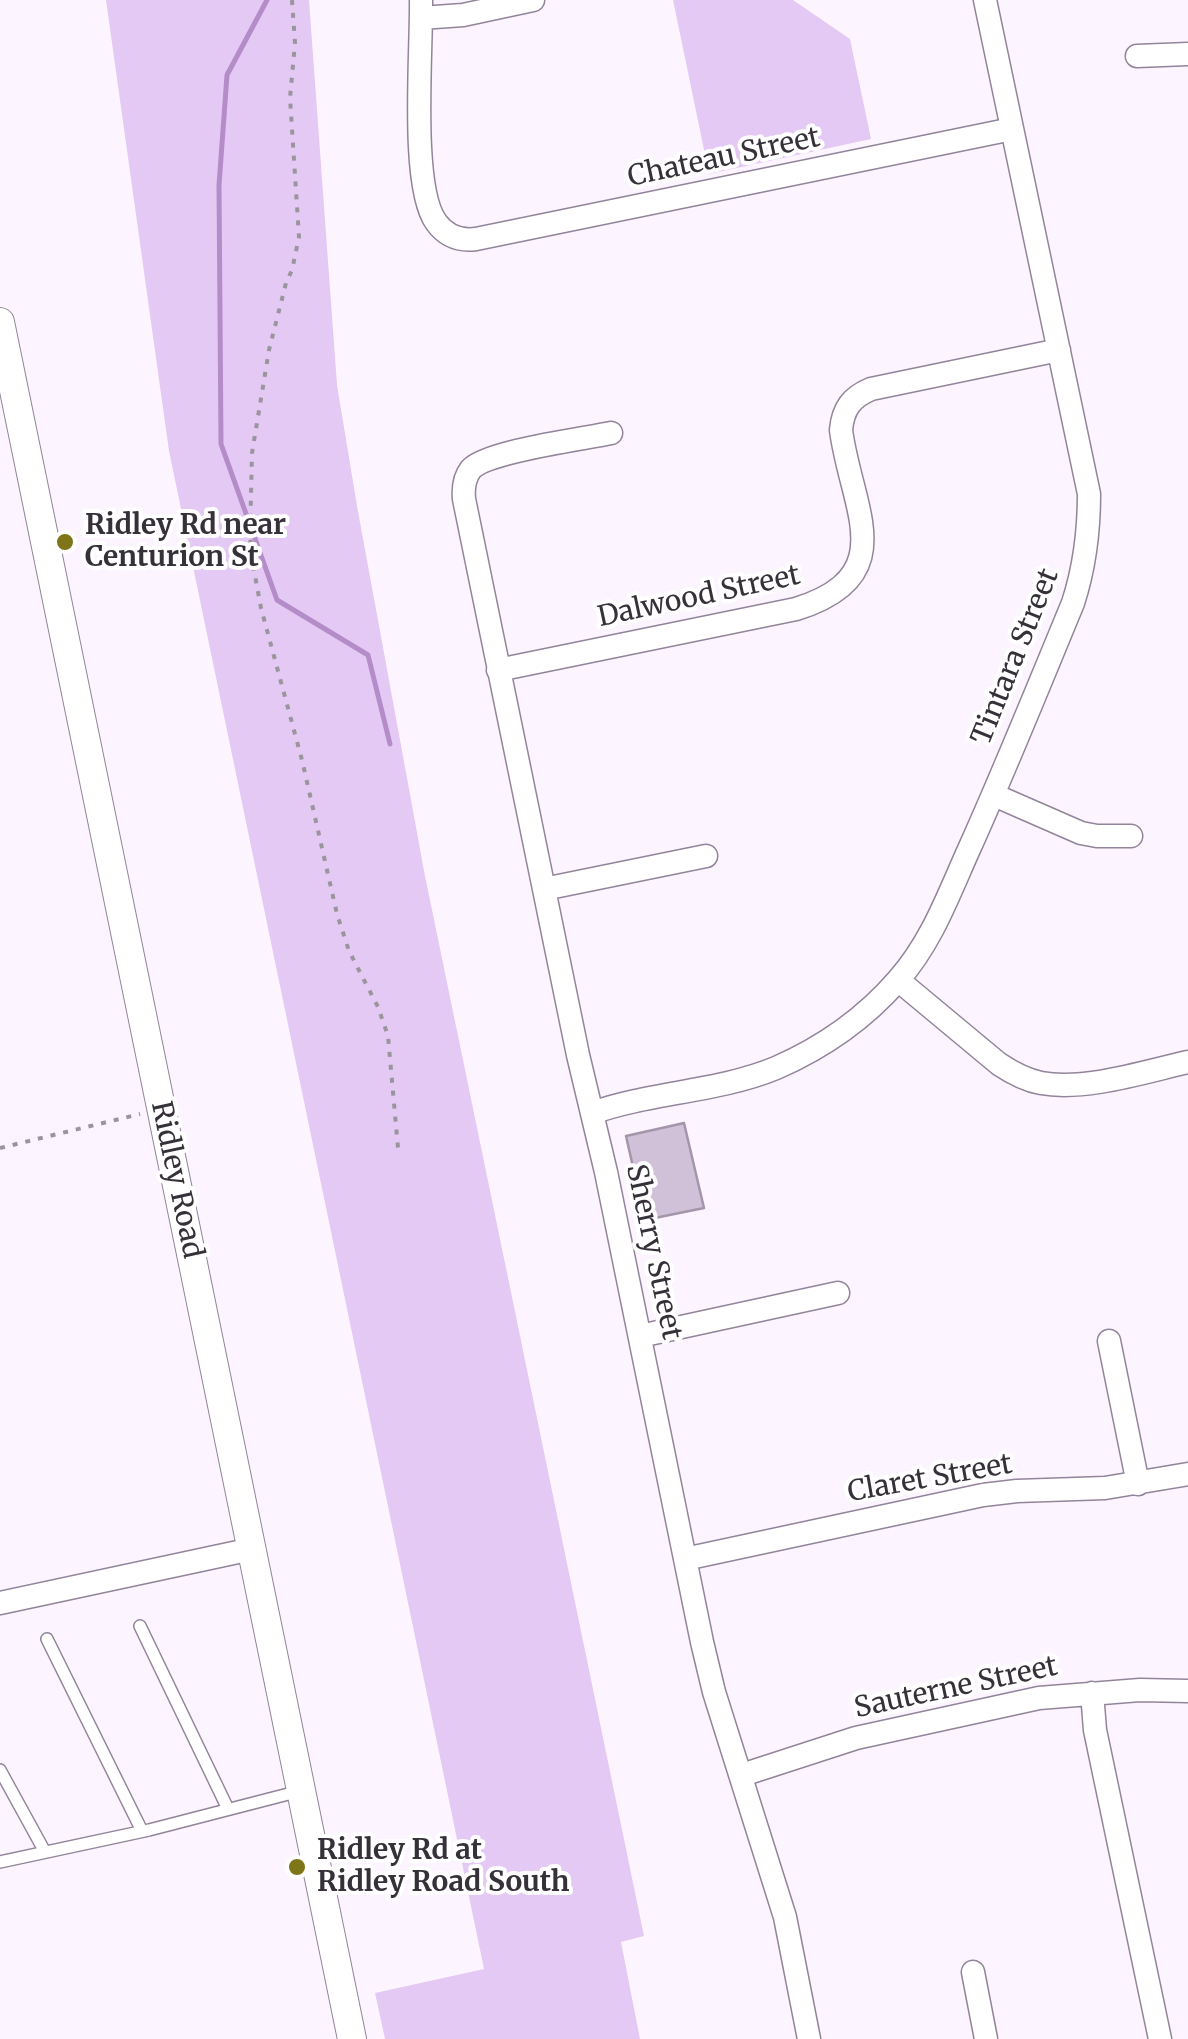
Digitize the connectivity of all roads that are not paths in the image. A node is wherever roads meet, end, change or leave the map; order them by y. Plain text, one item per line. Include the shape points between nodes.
1 (532, 0) edge
2 (985, 0) edge
3 (421, 9) edge
4 (1188, 54) edge
5 (1137, 56) dead end
6 (1012, 129) junction
7 (0, 322) edge
8 (1060, 350) junction
9 (9, 414) edge
10 (611, 433) dead end
11 (498, 670) junction
12 (994, 795) junction
13 (1131, 836) dead end
14 (706, 856) dead end
15 (544, 889) junction
16 (898, 980) junction
17 (1188, 1062) edge
18 (592, 1113) junction
19 (838, 1294) dead end
20 (640, 1336) junction
21 (1109, 1340) dead end
22 (1188, 1474) edge
23 (1138, 1484) junction
24 (252, 1550) junction
25 (684, 1559) junction
26 (0, 1603) edge
27 (140, 1626) dead end
28 (47, 1640) dead end
29 (1188, 1691) edge
30 (1092, 1693) junction
31 (0, 1770) edge
32 (742, 1776) junction
33 (300, 1791) junction
34 (228, 1809) junction
35 (142, 1831) junction
36 (45, 1852) junction
37 (0, 1862) edge
38 (973, 1972) dead end
39 (352, 2039) edge
40 (809, 2039) edge
41 (986, 2039) edge
42 (1160, 2039) edge

1 - 3 street via 463,14
2 - 6 street, Tintara Street
3 - 6 street, Chateau Street via 422,170 442,244
4 - 5 street
6 - 8 street, Tintara Street
7 - 9 street, Ridley Road
8 - 11 street, Dalwood Street via 838,402 864,540 858,565 830,596 796,609
8 - 12 street, Tintara Street via 1089,494 1083,571
9 - 24 street, Ridley Road
10 - 11 street, Sherry Street via 461,468
11 - 15 street, Sherry Street
12 - 13 street via 1081,833
12 - 16 street, Tintara Street via 923,948
14 - 15 street
15 - 18 street, Sherry Street
16 - 17 street via 1038,1091
16 - 18 street, Tintara Street via 838,1034 774,1068
18 - 20 street, Sherry Street
19 - 20 street
20 - 25 street, Sherry Street
21 - 23 street
22 - 23 street, Claret Street
23 - 25 street, Claret Street via 983,1496
24 - 26 street
24 - 33 street, Ridley Road
25 - 32 street, Sherry Street via 714,1692
27 - 34 lane
28 - 35 lane
29 - 30 street, Sauterne Street
30 - 32 street, Sauterne Street via 897,1728
30 - 42 street
31 - 36 lane
32 - 40 street, Sherry Street via 786,1917
33 - 34 lane
33 - 39 street, Ridley Road
34 - 35 lane
35 - 36 lane
36 - 37 lane
38 - 41 street

